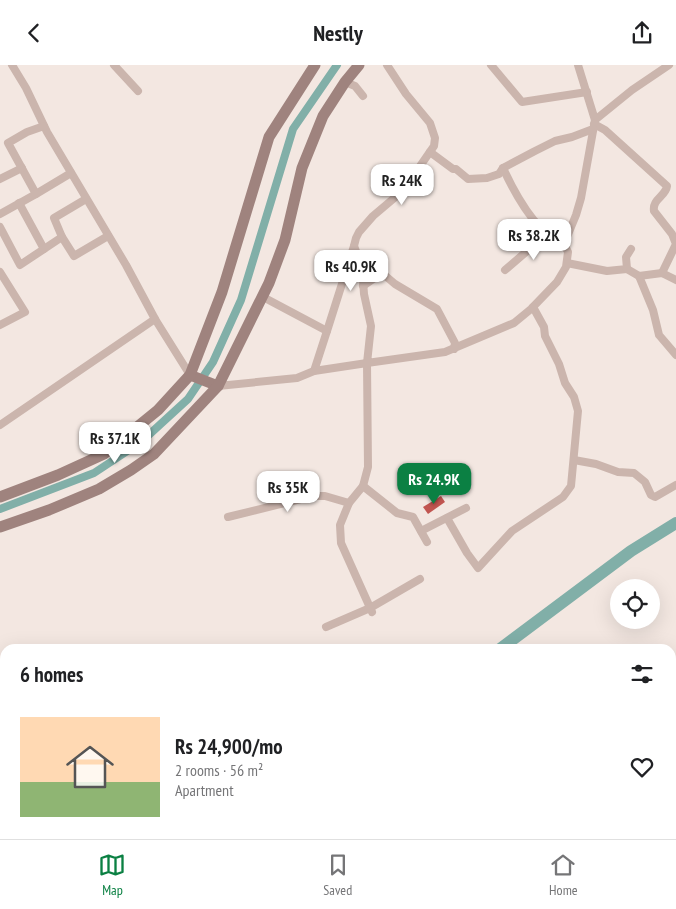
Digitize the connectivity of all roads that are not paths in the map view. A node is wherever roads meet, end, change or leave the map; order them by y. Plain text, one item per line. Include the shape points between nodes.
1 (12, 65) edge
2 (114, 65) edge
3 (315, 65) edge
4 (358, 65) edge
5 (387, 65) edge
6 (491, 65) edge
7 (578, 65) edge
8 (669, 65) edge
9 (345, 83) junction
10 (138, 91) dead end
11 (587, 92) junction
12 (363, 96) dead end
13 (594, 124) junction
14 (44, 126) junction
15 (430, 152) junction
16 (22, 167) junction
17 (503, 168) junction
18 (71, 173) junction
19 (0, 179) edge
20 (36, 194) junction
21 (86, 199) junction
22 (19, 203) junction
23 (0, 214) edge
24 (0, 227) edge
25 (547, 234) junction
26 (108, 236) junction
27 (62, 237) junction
28 (564, 244) junction
29 (354, 246) junction
30 (44, 249) junction
31 (631, 249) dead end
32 (566, 263) junction
33 (627, 269) junction
34 (505, 270) dead end
35 (0, 272) edge
36 (662, 273) junction
37 (639, 276) junction
38 (676, 280) edge
39 (363, 286) junction
40 (263, 297) junction
41 (533, 307) junction
42 (155, 319) junction
43 (0, 325) edge
44 (327, 331) junction
45 (454, 349) junction
46 (676, 355) edge
47 (366, 363) junction
48 (314, 371) junction
49 (193, 377) junction
50 (214, 384) junction
51 (0, 425) edge
52 (574, 460) junction
53 (676, 485) edge
54 (363, 486) junction
55 (0, 497) edge
56 (348, 503) junction
57 (466, 508) dead end
58 (228, 517) dead end
59 (447, 518) junction
60 (0, 527) edge
61 (421, 531) junction
62 (427, 542) dead end
63 (420, 579) dead end
64 (371, 611) junction
65 (326, 627) dead end

1 - 14 street
2 - 10 street
3 - 49 street via 269,137
4 - 9 street
5 - 15 street via 430,123 435,138
6 - 11 street via 522,102
7 - 11 street
8 - 13 street via 632,90
9 - 12 street via 355,86
9 - 40 street via 324,117 302,168 285,240
11 - 13 street
13 - 17 street
13 - 28 street via 581,198
13 - 36 street via 667,185 653,207 676,241
14 - 16 street via 8,143
14 - 18 street
15 - 17 street via 468,179 487,178 499,174
15 - 29 street via 410,182 359,232
16 - 19 street
16 - 20 street
17 - 25 street via 515,194
18 - 20 street
18 - 21 street
20 - 22 street
21 - 26 street
21 - 27 street via 54,218
22 - 23 street
22 - 30 street
24 - 30 street via 20,265
25 - 28 street
25 - 34 street
26 - 27 street via 74,256
26 - 42 street
27 - 30 street
28 - 32 street via 568,252
29 - 39 street via 362,267
29 - 44 street
31 - 33 street via 626,257
32 - 33 street via 607,271
32 - 41 street via 557,282
33 - 37 street
35 - 43 street via 25,312
36 - 37 street
36 - 38 street
37 - 46 street via 659,335
39 - 45 street via 382,273 436,309 455,343
39 - 47 street via 371,327
40 - 44 street
40 - 50 street
41 - 45 street via 514,323
41 - 52 street via 574,397 578,418
42 - 49 street
42 - 51 street
44 - 48 street
45 - 47 street
47 - 48 street
47 - 54 street via 368,467
48 - 50 street via 297,378
49 - 50 street
49 - 55 street via 104,454
50 - 60 street via 154,454 131,470 99,489
52 - 53 street via 634,473 655,497
52 - 59 street via 568,491 512,531 478,568
54 - 56 street
54 - 61 street via 397,513 413,517
56 - 58 street via 326,496 313,497
56 - 64 street via 340,525 341,543
57 - 59 street
59 - 61 street
61 - 62 street
63 - 64 street
64 - 65 street

